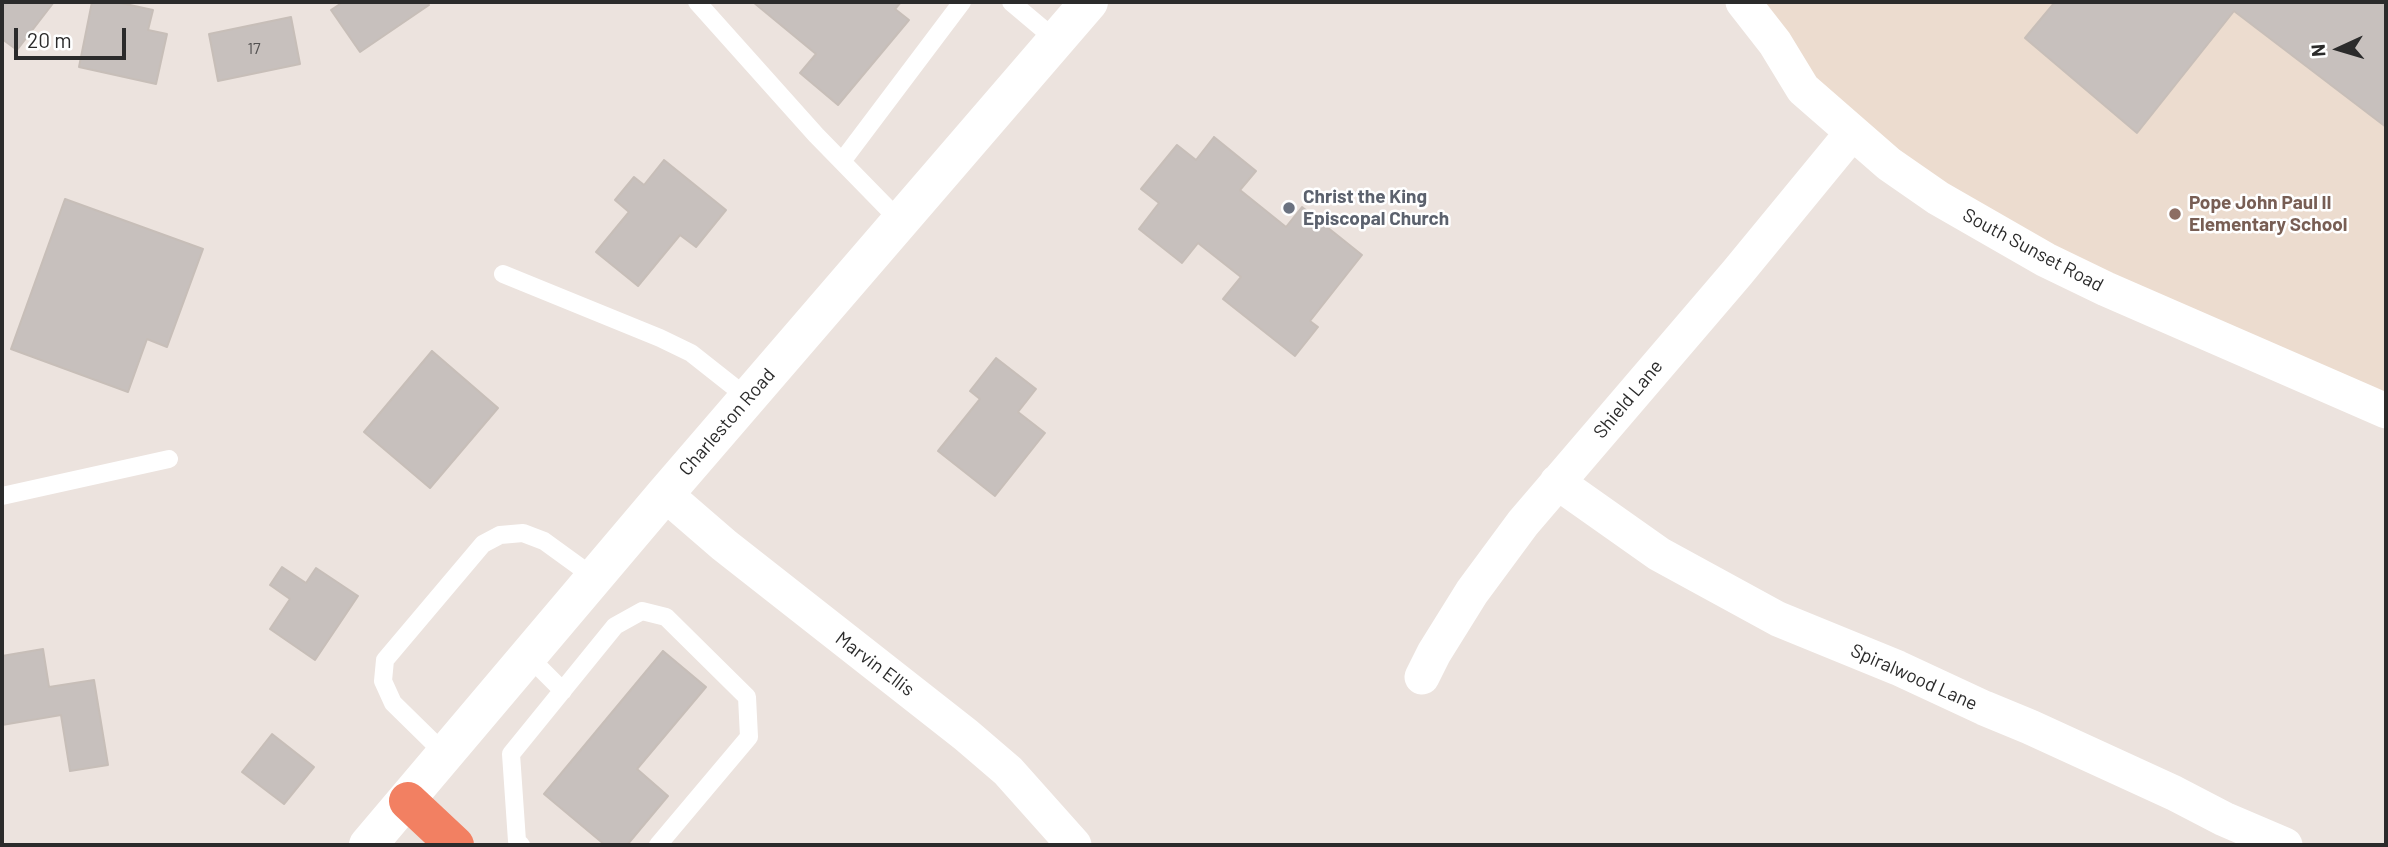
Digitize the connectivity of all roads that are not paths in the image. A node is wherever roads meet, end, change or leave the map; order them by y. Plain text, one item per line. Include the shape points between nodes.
1 (697, 2) edge
2 (962, 2) edge
3 (1012, 2) edge
4 (1089, 2) edge
5 (1743, 2) edge
6 (1056, 40) junction
7 (1852, 133) junction
8 (843, 160) junction
9 (900, 221) junction
10 (503, 274) dead end
11 (748, 398) junction
12 (2386, 411) edge
13 (169, 459) dead end
14 (1557, 482) junction
15 (665, 494) junction
16 (2, 496) edge
17 (595, 578) junction
18 (529, 657) junction
19 (1422, 677) dead end
20 (563, 691) junction
21 (446, 755) junction
22 (408, 801) junction
23 (368, 845) edge
24 (455, 845) edge
25 (521, 845) edge
26 (658, 845) edge
27 (1074, 845) edge
28 (2285, 845) edge

1 - 8 lane
2 - 8 lane
3 - 6 lane
4 - 6 street, Charleston Road
5 - 7 street, South Sunset Road via 1802,89
6 - 9 street, Charleston Road
7 - 12 street, South Sunset Road via 1938,198 2046,260
7 - 14 street, Shield Lane
8 - 9 lane
9 - 11 street, Charleston Road
10 - 11 lane via 691,353
11 - 15 street, Charleston Road
13 - 16 lane
14 - 19 street, Shield Lane via 1472,592
14 - 28 street, Spiralwood Lane via 1659,554 1778,619 2030,726
15 - 17 street, Charleston Road
15 - 27 street, Marvin Ellis via 987,753
17 - 18 street, Charleston Road
17 - 21 lane via 544,541 523,533 500,535 483,544 385,660 383,681 393,703
18 - 20 lane
18 - 21 street, Charleston Road
20 - 25 lane via 511,754 517,841
20 - 26 lane via 615,626 642,611 666,617 747,697 749,737
21 - 22 street, Charleston Road
22 - 23 street, Charleston Road
22 - 24 highway

